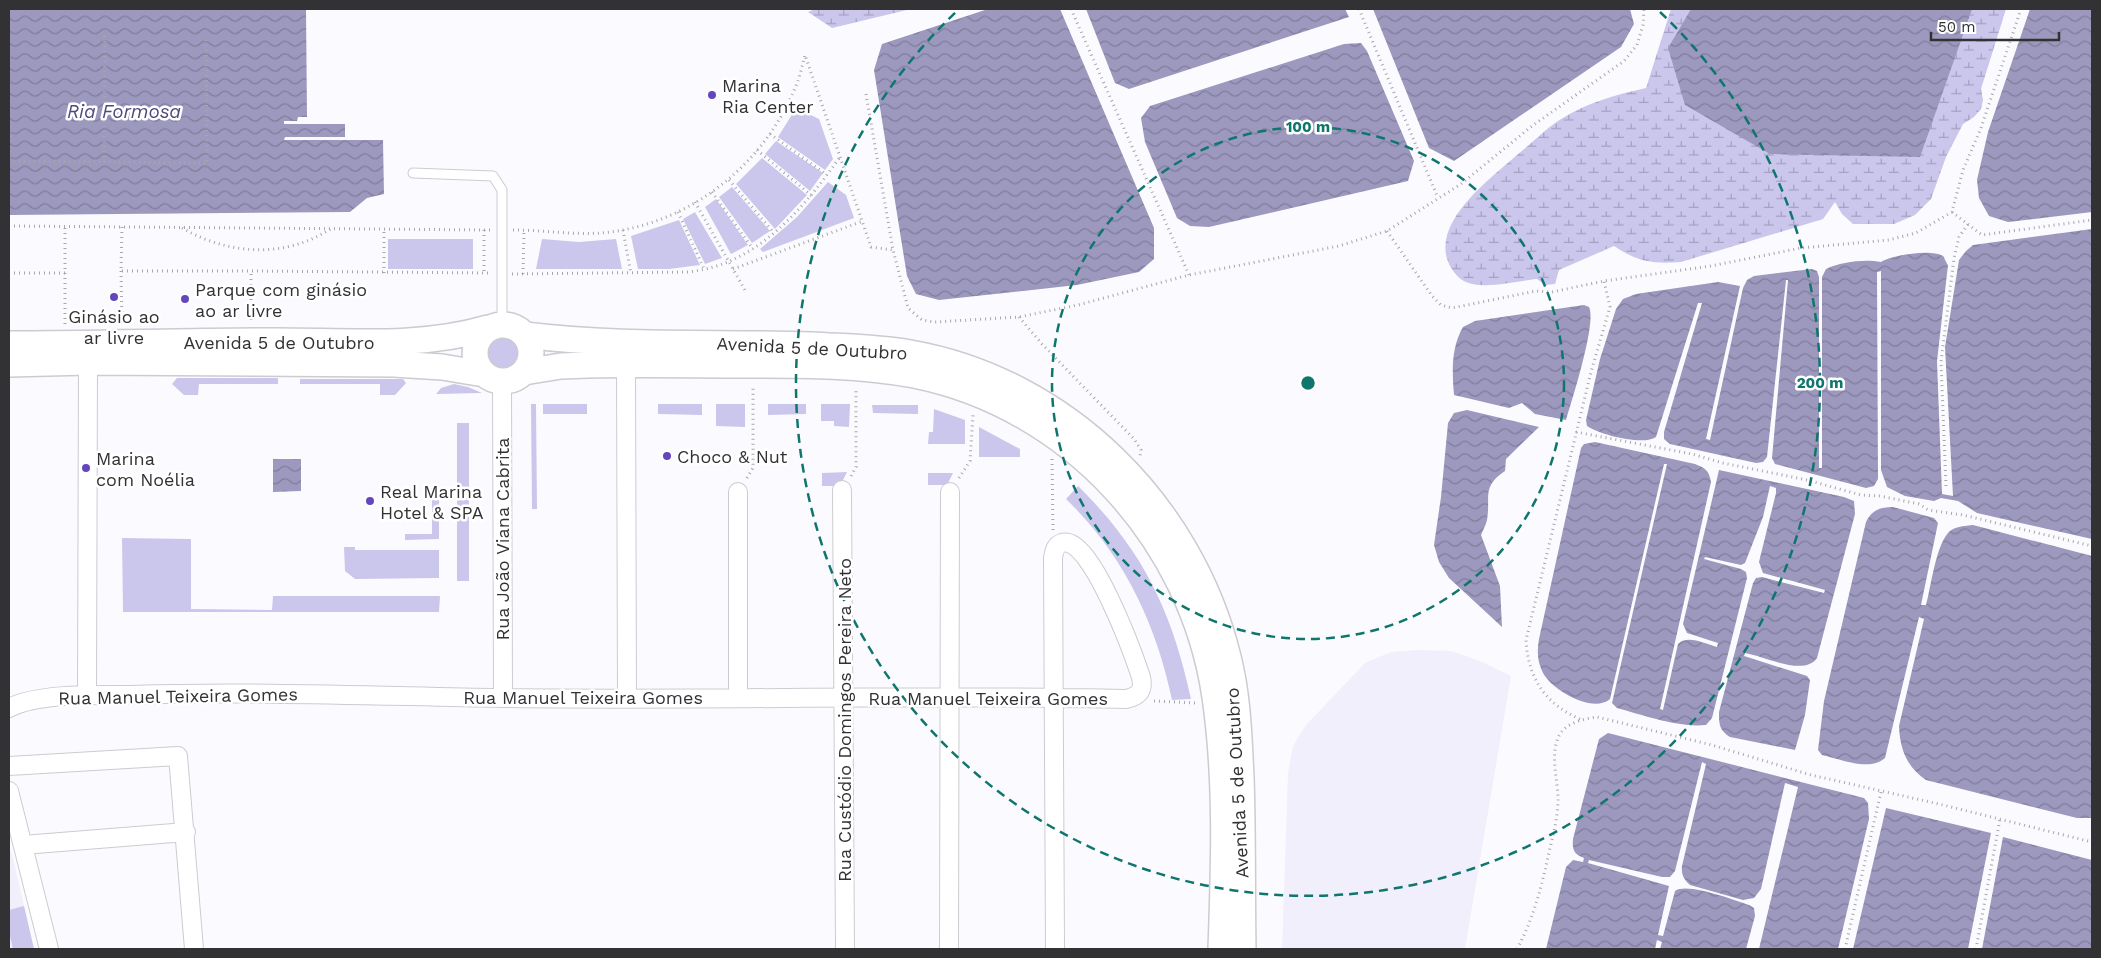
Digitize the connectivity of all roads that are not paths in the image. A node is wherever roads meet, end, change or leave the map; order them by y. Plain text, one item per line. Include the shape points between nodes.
1 (413, 173) dead end
2 (495, 326) junction
3 (525, 335) junction
4 (9, 344) edge
5 (88, 362) junction
6 (9, 364) edge
7 (626, 364) junction
8 (503, 376) junction
9 (842, 490) road end
10 (738, 492) road end
11 (950, 492) road end
12 (87, 696) junction
13 (950, 697) junction
14 (503, 698) junction
15 (627, 698) junction
16 (738, 698) junction
17 (843, 698) junction
18 (1053, 698) junction
19 (16, 705) edge
20 (9, 766) edge
21 (9, 791) edge
22 (12, 815) edge
23 (186, 832) junction
24 (23, 845) junction
25 (1223, 895) junction
26 (49, 949) edge
27 (194, 949) edge
28 (845, 949) edge
29 (949, 949) edge
30 (1055, 949) edge
31 (1204, 949) edge
32 (1221, 949) edge
33 (1243, 949) edge

1 - 2 lane via 493,176 502,190 502,274
2 - 3 main road via 519,329
2 - 4 main road, Avenida 5 de Outubro via 462,336 412,341
2 - 8 main road via 477,341 475,359
3 - 8 main road via 532,350 531,358
3 - 33 main road, Avenida 5 de Outubro via 588,341 909,352 949,362 1012,386 1094,439 1133,478 1191,561 1228,657 1239,731
5 - 6 main road, Avenida 5 de Outubro
5 - 8 main road, Avenida 5 de Outubro via 394,364 442,366
5 - 12 street
7 - 8 main road, Avenida 5 de Outubro via 561,366
7 - 15 street
7 - 25 main road, Avenida 5 de Outubro via 856,368 942,381 1008,408 1052,433 1089,462 1136,512 1171,563 1196,622 1211,679 1218,723
8 - 14 street, Rua João Viana Cabrita
9 - 17 street, Rua Custódio Domingos Pereira Neto
10 - 16 street
11 - 13 street
12 - 14 street, Rua Manuel Teixeira Gomes via 231,694
12 - 19 street, Rua Manuel Teixeira Gomes
13 - 17 street, Rua Manuel Teixeira Gomes
13 - 18 street, Rua Manuel Teixeira Gomes
13 - 29 street
14 - 15 street, Rua Manuel Teixeira Gomes
15 - 16 street, Rua Manuel Teixeira Gomes
16 - 17 street, Rua Manuel Teixeira Gomes
17 - 28 street, Rua Custódio Domingos Pereira Neto
18 - 18 street, Rua Manuel Teixeira Gomes via 1126,699 1135,697 1143,685 1113,603 1092,568 1074,545 1066,542 1054,549 1053,558
18 - 30 street
20 - 23 street via 178,756
21 - 22 street
22 - 24 street
23 - 24 street
23 - 27 street
24 - 26 street
25 - 31 main road
25 - 32 main road, Avenida 5 de Outubro

